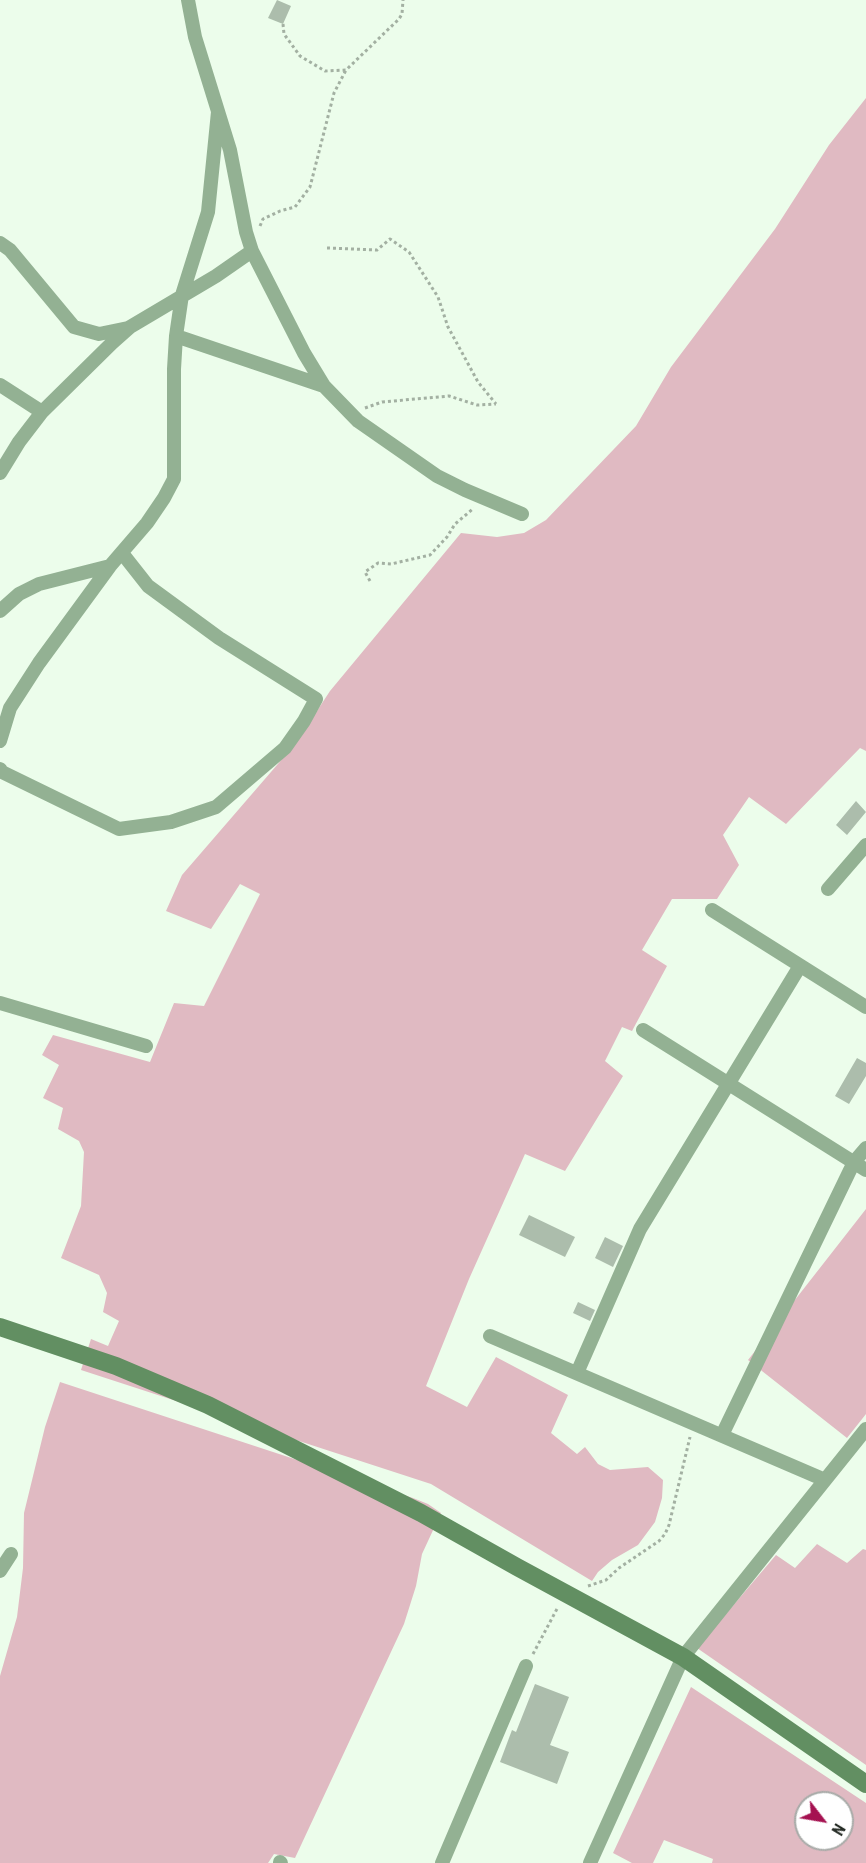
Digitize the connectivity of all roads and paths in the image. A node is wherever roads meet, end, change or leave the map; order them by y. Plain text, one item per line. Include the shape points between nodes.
1 (188, 0) edge
2 (403, 0) edge
3 (283, 24) dead end
4 (346, 70) junction
5 (218, 112) junction
6 (0, 243) edge
7 (327, 248) dead end
8 (252, 251) junction
9 (182, 295) junction
10 (130, 327) junction
11 (176, 336) junction
12 (0, 385) edge
13 (324, 386) junction
14 (344, 407) junction
15 (42, 412) junction
16 (0, 472) edge
17 (485, 499) junction
18 (522, 514) dead end
19 (122, 553) junction
20 (110, 566) junction
21 (370, 581) dead end
22 (2, 604) edge
23 (0, 741) edge
24 (0, 769) edge
25 (866, 845) edge
26 (828, 889) dead end
27 (712, 910) dead end
28 (800, 966) junction
29 (0, 1003) edge
30 (866, 1007) edge
31 (643, 1030) dead end
32 (146, 1046) dead end
33 (729, 1084) junction
34 (866, 1148) edge
35 (854, 1161) junction
36 (866, 1170) edge
37 (0, 1327) edge
38 (490, 1336) dead end
39 (577, 1373) junction
40 (694, 1423) junction
41 (866, 1430) edge
42 (722, 1434) junction
43 (825, 1480) junction
44 (11, 1554) dead end
45 (0, 1571) edge
46 (565, 1593) junction
47 (683, 1657) junction
48 (526, 1666) joint
49 (866, 1784) edge
50 (442, 1863) edge
51 (590, 1863) edge

1 - 5 street
2 - 4 path via 399,19
3 - 4 path via 284,34 300,56 326,71
4 - 8 path via 334,93 310,187 296,207 263,219
5 - 8 street
5 - 9 street via 208,212
6 - 10 street via 74,327 99,334
7 - 14 path via 377,250 390,239 409,252 438,297 448,327 478,382 496,404 477,405 448,396 382,402 360,409
8 - 9 street
8 - 13 street
9 - 10 street
9 - 11 street
10 - 15 street
11 - 13 street
11 - 19 street via 174,479 147,523
12 - 15 street
13 - 14 street
14 - 17 street via 437,476
15 - 16 street
17 - 18 street
17 - 21 path via 455,524 430,555 391,564 378,562 365,572
19 - 20 street
19 - 24 street via 148,586 219,638 316,699 304,721 285,748 216,807 171,822 119,830
20 - 22 street via 39,584
20 - 23 street via 10,708
25 - 26 street
27 - 28 street
28 - 30 street
28 - 33 street
29 - 32 street
31 - 33 street
33 - 35 street
33 - 39 street via 640,1229
34 - 35 street
35 - 36 street
35 - 42 street
37 - 46 street via 116,1366 208,1405 421,1513
38 - 39 street
39 - 40 street
40 - 42 street
40 - 46 path via 669,1525 659,1541 606,1580
41 - 43 street
42 - 43 street
43 - 47 street
44 - 45 street
46 - 47 street
46 - 48 path
47 - 49 street
47 - 51 street
48 - 50 street

